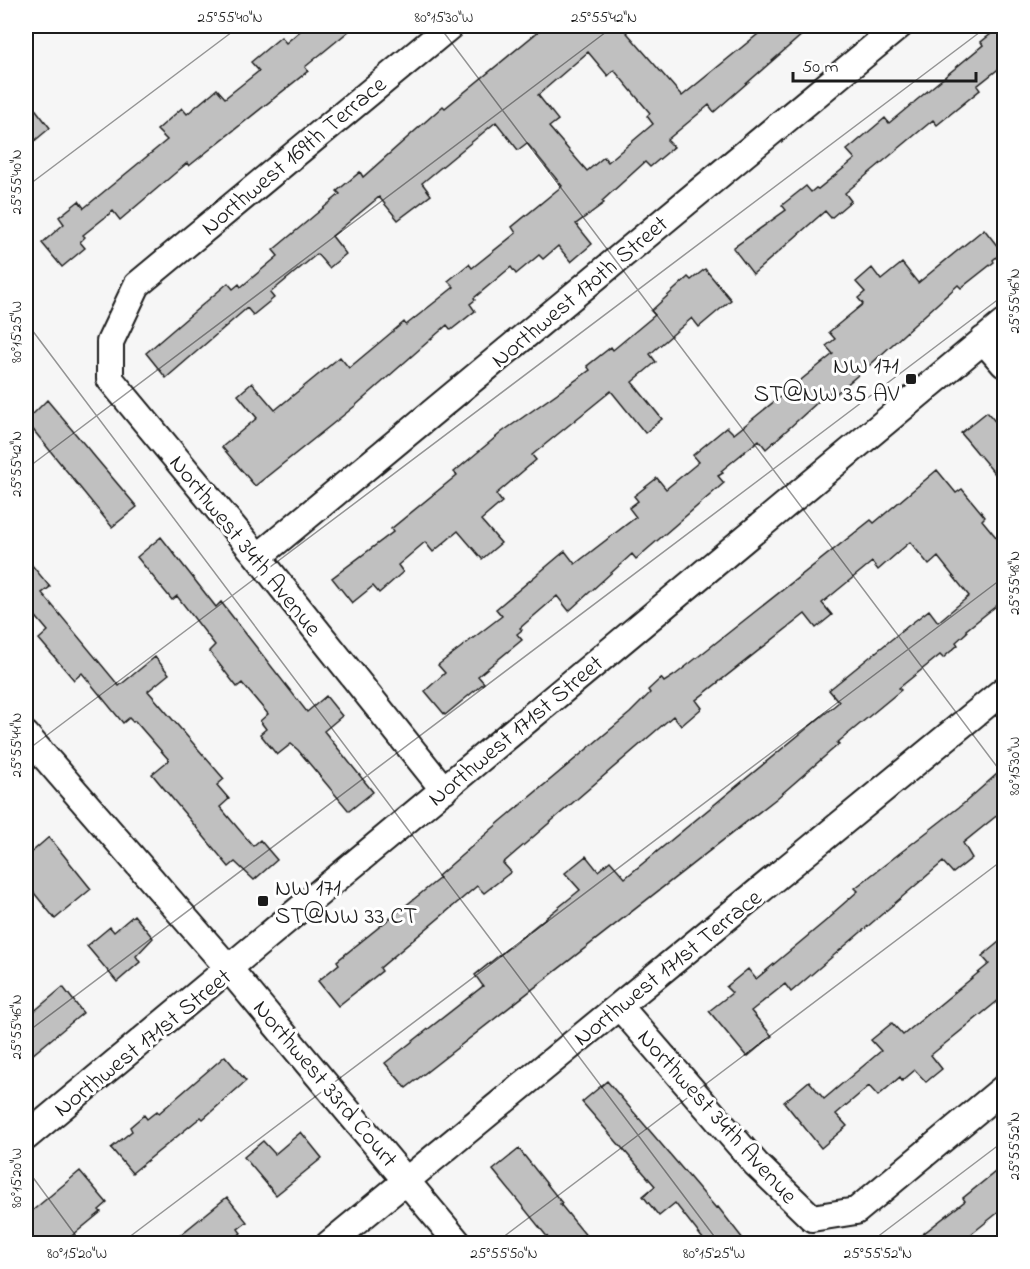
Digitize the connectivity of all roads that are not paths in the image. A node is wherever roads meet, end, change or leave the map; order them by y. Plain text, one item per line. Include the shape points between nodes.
1 (450, 26) edge
2 (899, 26) edge
3 (137, 285) joint
4 (1005, 323) edge
5 (983, 340) junction
6 (1005, 364) edge
7 (258, 557) junction
8 (1005, 690) edge
9 (26, 735) edge
10 (444, 790) junction
11 (230, 970) junction
12 (620, 1007) junction
13 (1005, 1088) edge
14 (26, 1137) edge
15 (407, 1179) junction
16 (329, 1244) edge
17 (459, 1244) edge

1 - 3 street, Northwest 169th Terrace
2 - 7 street, Northwest 170th Street
3 - 7 street, Northwest 34th Avenue via 110,342 110,379
4 - 5 street, Northwest 171st Street
5 - 6 street
5 - 10 street, Northwest 171st Street
7 - 10 street, Northwest 34th Avenue
8 - 12 street, Northwest 171st Terrace
9 - 11 street, Northwest 33rd Court
10 - 11 street, Northwest 171st Street
11 - 14 street, Northwest 171st Street
11 - 15 street, Northwest 33rd Court
12 - 13 street, Northwest 34th Avenue via 756,1164 812,1218 856,1211
12 - 15 street, Northwest 171st Terrace
15 - 16 street, Northwest 171st Terrace
15 - 17 street, Northwest 33rd Court

